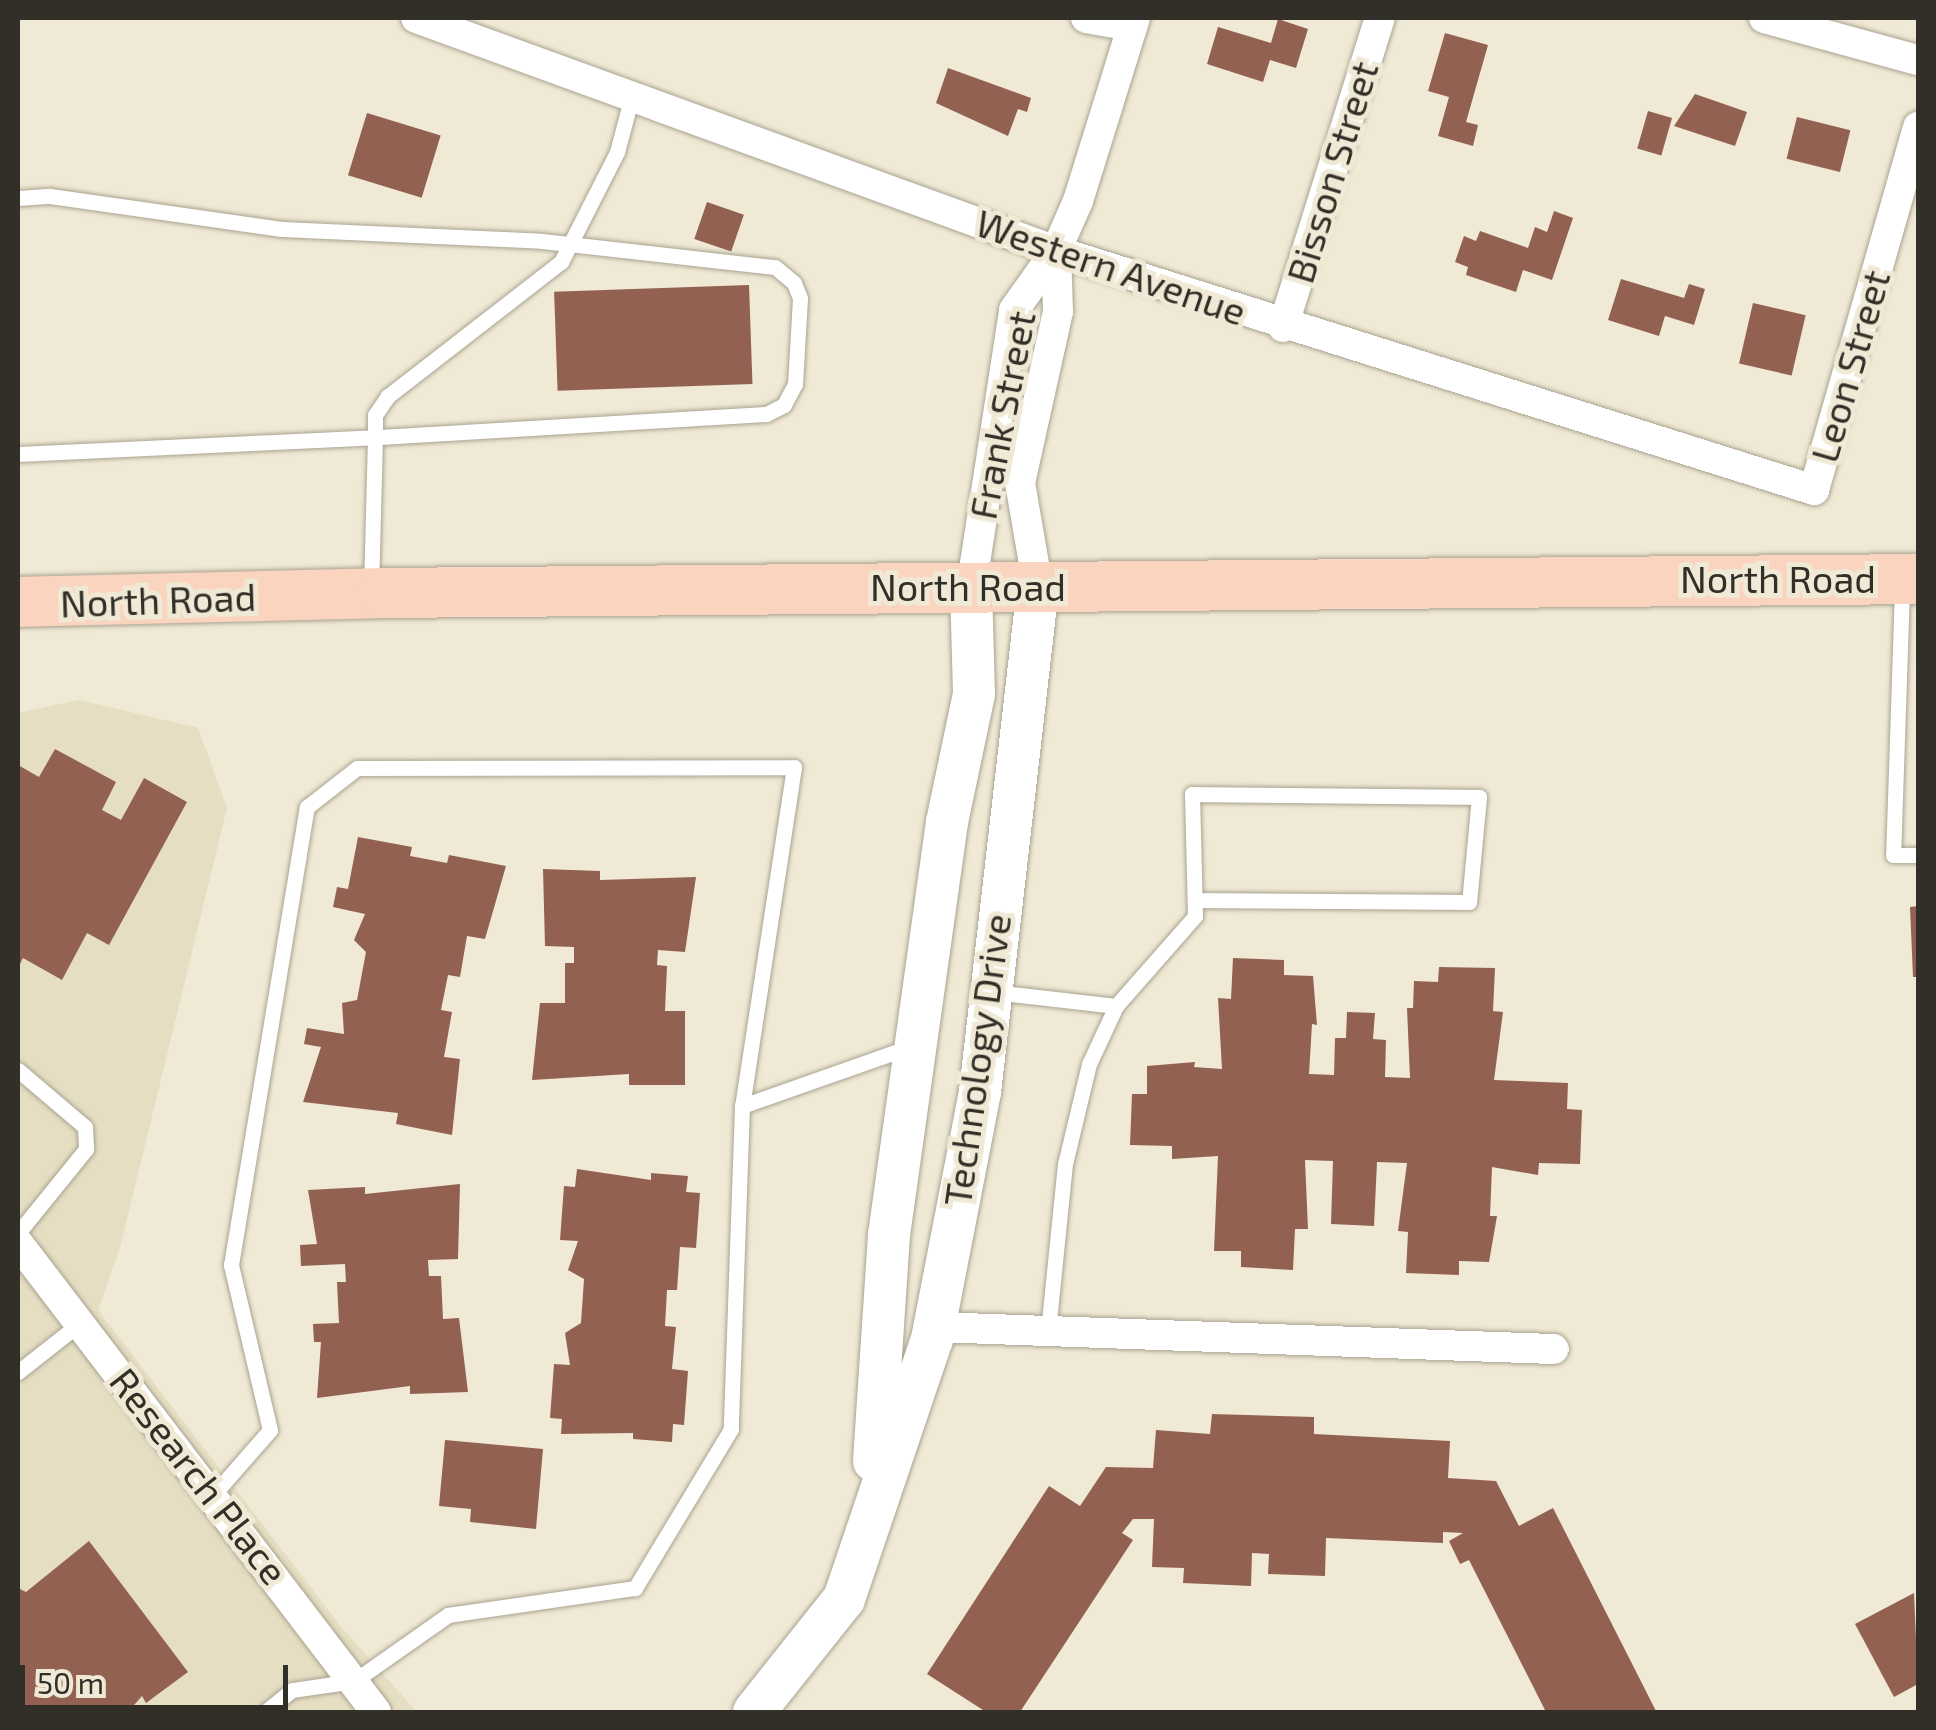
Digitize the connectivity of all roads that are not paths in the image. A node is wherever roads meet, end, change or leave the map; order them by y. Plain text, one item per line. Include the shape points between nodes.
1 (416, 18) edge
2 (1086, 18) edge
3 (1380, 18) edge
4 (1764, 18) edge
5 (1134, 22) edge
6 (1918, 60) edge
7 (632, 96) junction
8 (1918, 127) edge
9 (18, 198) edge
10 (571, 245) junction
11 (1056, 250) junction
12 (1283, 327) junction
13 (375, 437) junction
14 (18, 454) edge
15 (1814, 490) joint
16 (1911, 579) edge
17 (1038, 588) junction
18 (971, 589) junction
19 (370, 593) junction
20 (18, 602) edge
21 (1899, 679) junction
22 (1918, 680) edge
23 (1918, 855) edge
24 (1195, 900) junction
25 (990, 992) junction
26 (1116, 1006) junction
27 (918, 1044) junction
28 (18, 1070) edge
29 (742, 1106) junction
30 (18, 1232) edge
31 (18, 1243) edge
32 (80, 1323) junction
33 (934, 1327) junction
34 (1048, 1331) junction
35 (1554, 1349) dead end
36 (18, 1372) edge
37 (214, 1494) junction
38 (869, 1522) junction
39 (354, 1681) junction
40 (265, 1712) edge
41 (376, 1712) edge
42 (754, 1712) edge

1 - 7 street, Western Avenue
2 - 5 street
3 - 12 street, Bisson Street
4 - 6 street
5 - 11 street, Frank Street
7 - 10 lane via 617,152
7 - 11 street, Western Avenue
8 - 15 street, Leon Street
9 - 10 lane via 50,196 282,229
10 - 13 lane via 548,276 388,396 375,414
10 - 13 lane via 775,267 800,298 795,384 784,405 766,414
11 - 12 street, Western Avenue
11 - 17 street, Frank Street via 1058,311 1020,483
11 - 18 street, Frank Street via 1014,310
12 - 15 street, Western Avenue
13 - 14 lane
13 - 19 lane
16 - 17 main road, North Road
16 - 21 lane
17 - 18 main road, North Road
17 - 25 street, Technology Drive
18 - 19 main road, North Road
18 - 27 street, Technology Drive via 974,694 947,822
19 - 20 main road, North Road
21 - 22 lane
21 - 23 lane via 1893,855
24 - 24 lane via 1192,794 1478,797 1469,902
24 - 26 lane via 1195,916
25 - 26 lane
25 - 33 street, Technology Drive via 980,1092
26 - 34 lane via 1089,1064 1065,1164
27 - 29 lane
27 - 38 street, Technology Drive via 889,1235
28 - 30 lane via 86,1126 86,1149
29 - 37 lane via 794,767 357,768 307,807 231,1265 270,1430
29 - 39 lane via 731,1429 636,1588 448,1614
31 - 32 street, Research Place
32 - 36 lane
32 - 37 street, Research Place
33 - 34 street
33 - 38 street, Technology Drive
34 - 35 street
37 - 39 street, Research Place
38 - 42 street, Technology Drive via 844,1599
39 - 40 lane via 292,1690
39 - 41 street, Research Place

